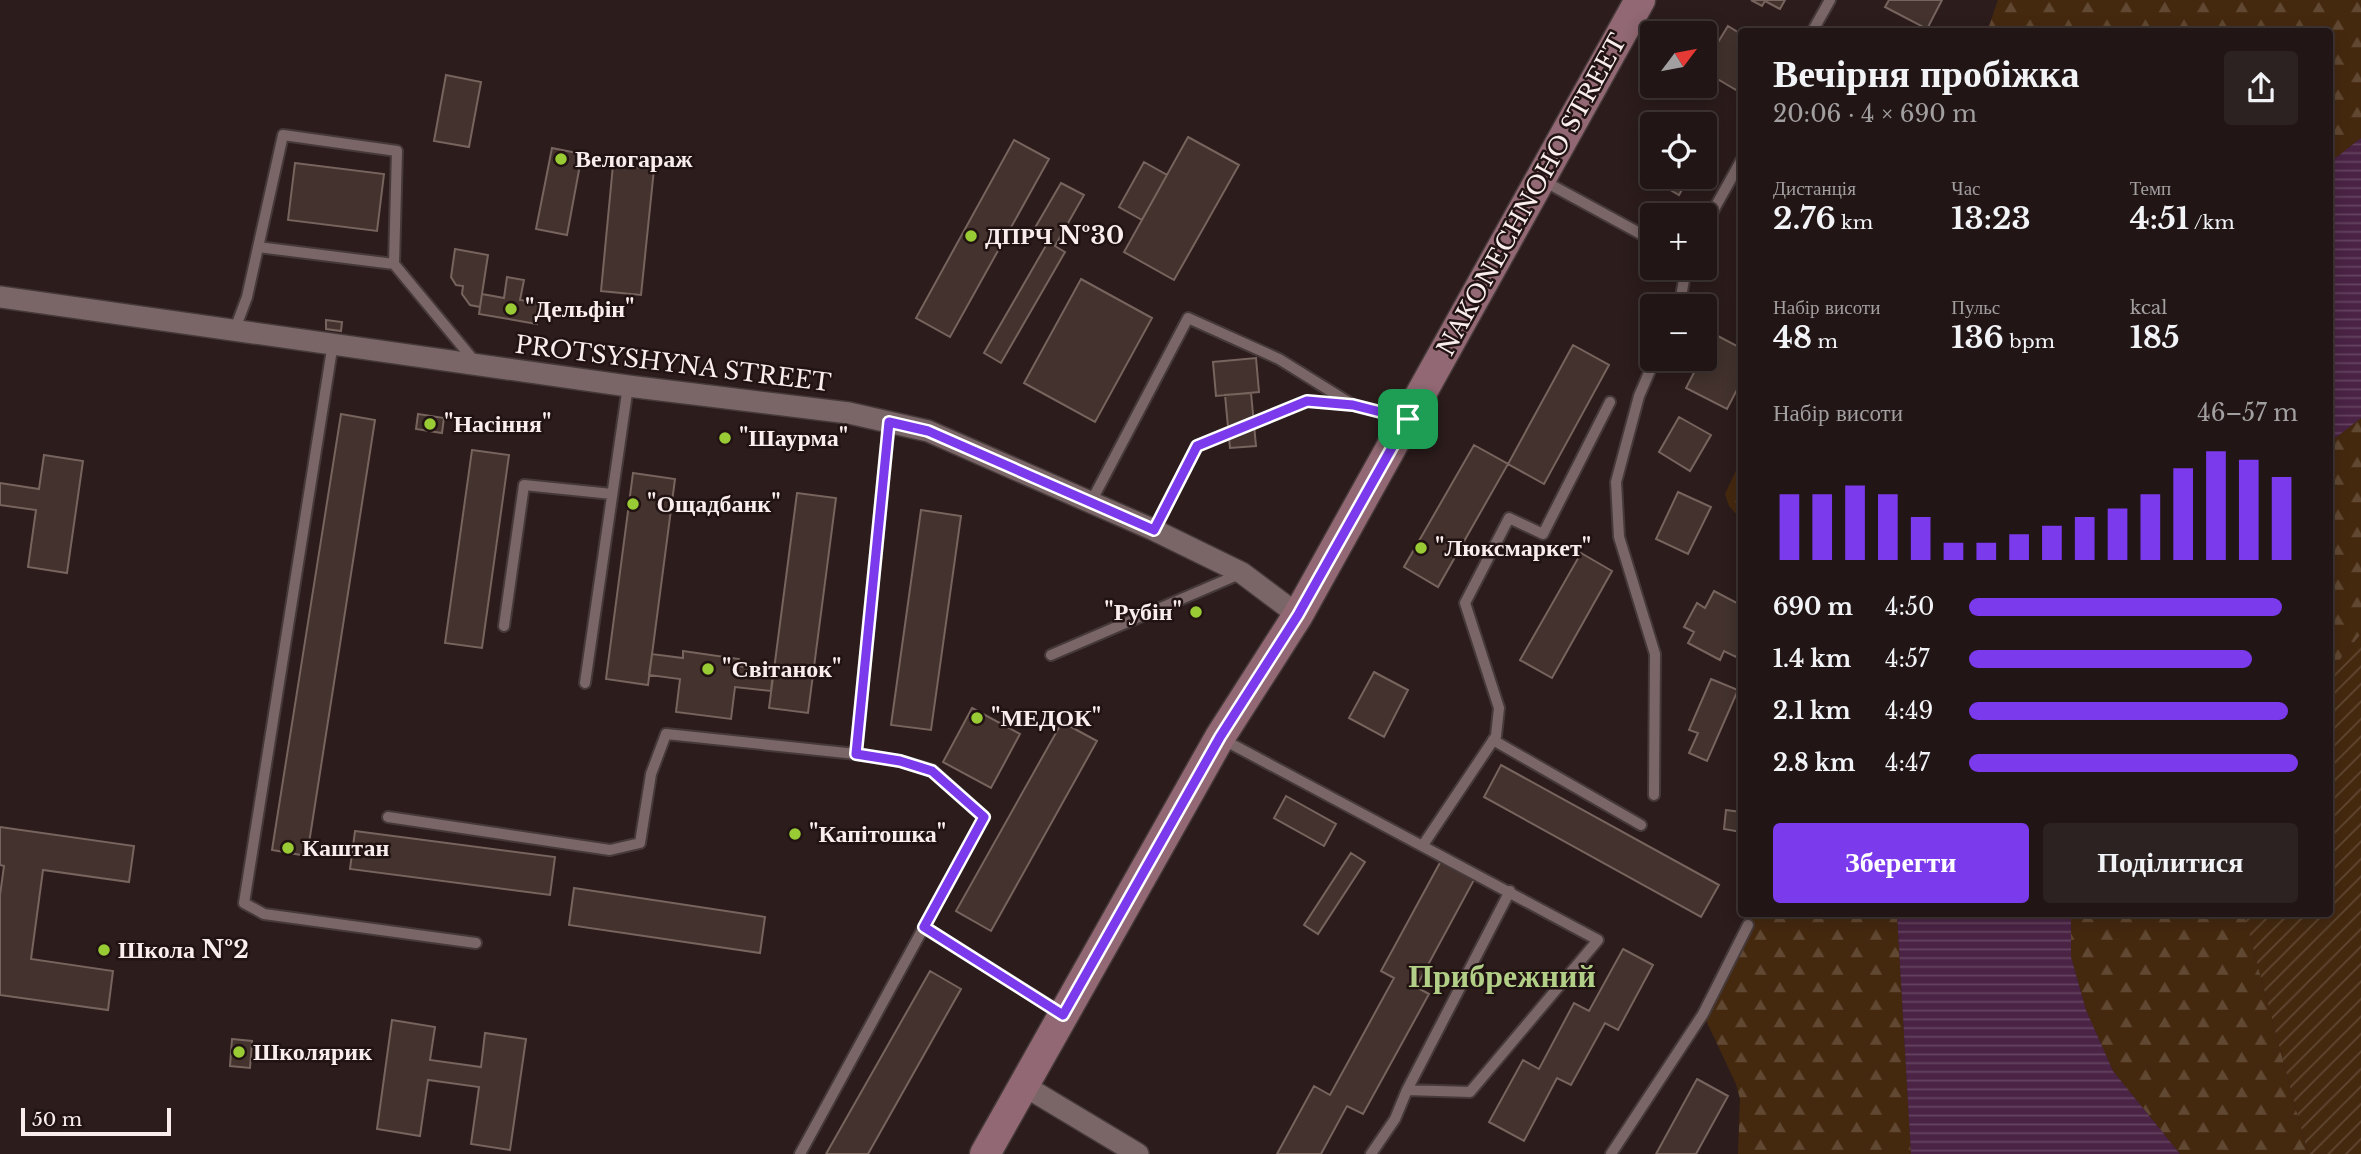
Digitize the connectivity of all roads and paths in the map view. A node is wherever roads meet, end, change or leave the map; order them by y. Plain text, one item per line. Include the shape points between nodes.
1 (1640, 0) edge
2 (1830, 0) edge
3 (1814, 28) edge
4 (1738, 166) edge
5 (1539, 179) junction
6 (1717, 204) edge
7 (1640, 234) edge
8 (258, 247) junction
9 (394, 264) junction
10 (0, 297) edge
11 (235, 329) junction
12 (333, 343) junction
13 (477, 365) junction
14 (1649, 371) edge
15 (628, 386) junction
16 (1610, 402) dead end
17 (1353, 405) junction
18 (1408, 419) junction
19 (889, 422) junction
20 (612, 494) junction
21 (1091, 502) junction
22 (1154, 530) junction
23 (1242, 573) junction
24 (1298, 615) junction
25 (504, 626) dead end
26 (1051, 655) dead end
27 (585, 683) dead end
28 (1220, 737) junction
29 (1493, 740) junction
30 (856, 754) junction
31 (1654, 794) dead end
32 (388, 817) dead end
33 (1641, 825) dead end
34 (1423, 845) junction
35 (1510, 891) junction
36 (1748, 925) dead end
37 (924, 927) junction
38 (476, 943) dead end
39 (1063, 1015) junction
40 (1023, 1085) junction
41 (1407, 1090) junction
42 (800, 1154) edge
43 (985, 1154) edge
44 (1138, 1154) edge
45 (1371, 1154) edge
46 (1611, 1154) edge

1 - 5 street, NAKONECHNOHO STREET
2 - 3 lane
4 - 6 lane
5 - 7 lane
5 - 18 street, NAKONECHNOHO STREET
8 - 9 lane
8 - 9 lane via 283,135 397,151
8 - 11 lane
9 - 13 lane
10 - 11 street, PROTSYSHYNA STREET
11 - 12 street, PROTSYSHYNA STREET
12 - 13 street, PROTSYSHYNA STREET
12 - 38 lane via 244,903 264,914
13 - 15 street, PROTSYSHYNA STREET
14 - 31 lane via 1616,482 1619,537 1656,653
15 - 19 street, PROTSYSHYNA STREET
15 - 20 lane
16 - 29 lane via 1543,534 1509,518 1465,603 1499,708
17 - 18 lane
17 - 21 lane via 1279,359 1188,318
17 - 22 lane via 1307,401 1197,446
18 - 24 street, NAKONECHNOHO STREET
19 - 21 street, PROTSYSHYNA STREET via 928,431
19 - 30 lane
20 - 25 lane via 524,485
20 - 27 lane
21 - 22 street, PROTSYSHYNA STREET
22 - 23 street, PROTSYSHYNA STREET
23 - 24 street, PROTSYSHYNA STREET
23 - 26 lane
24 - 28 street, NAKONECHNOHO STREET
28 - 34 lane
28 - 39 street, NAKONECHNOHO STREET
29 - 33 lane
29 - 34 lane
30 - 32 lane via 666,734 651,774 640,843 610,850
30 - 37 lane via 932,771 984,817
34 - 35 lane
35 - 41 lane
35 - 41 lane via 1598,940 1470,1092
36 - 46 lane via 1703,1014
37 - 39 lane
37 - 42 lane
39 - 40 street, NAKONECHNOHO STREET
40 - 43 street, NAKONECHNOHO STREET
40 - 44 street
41 - 45 lane via 1395,1119

